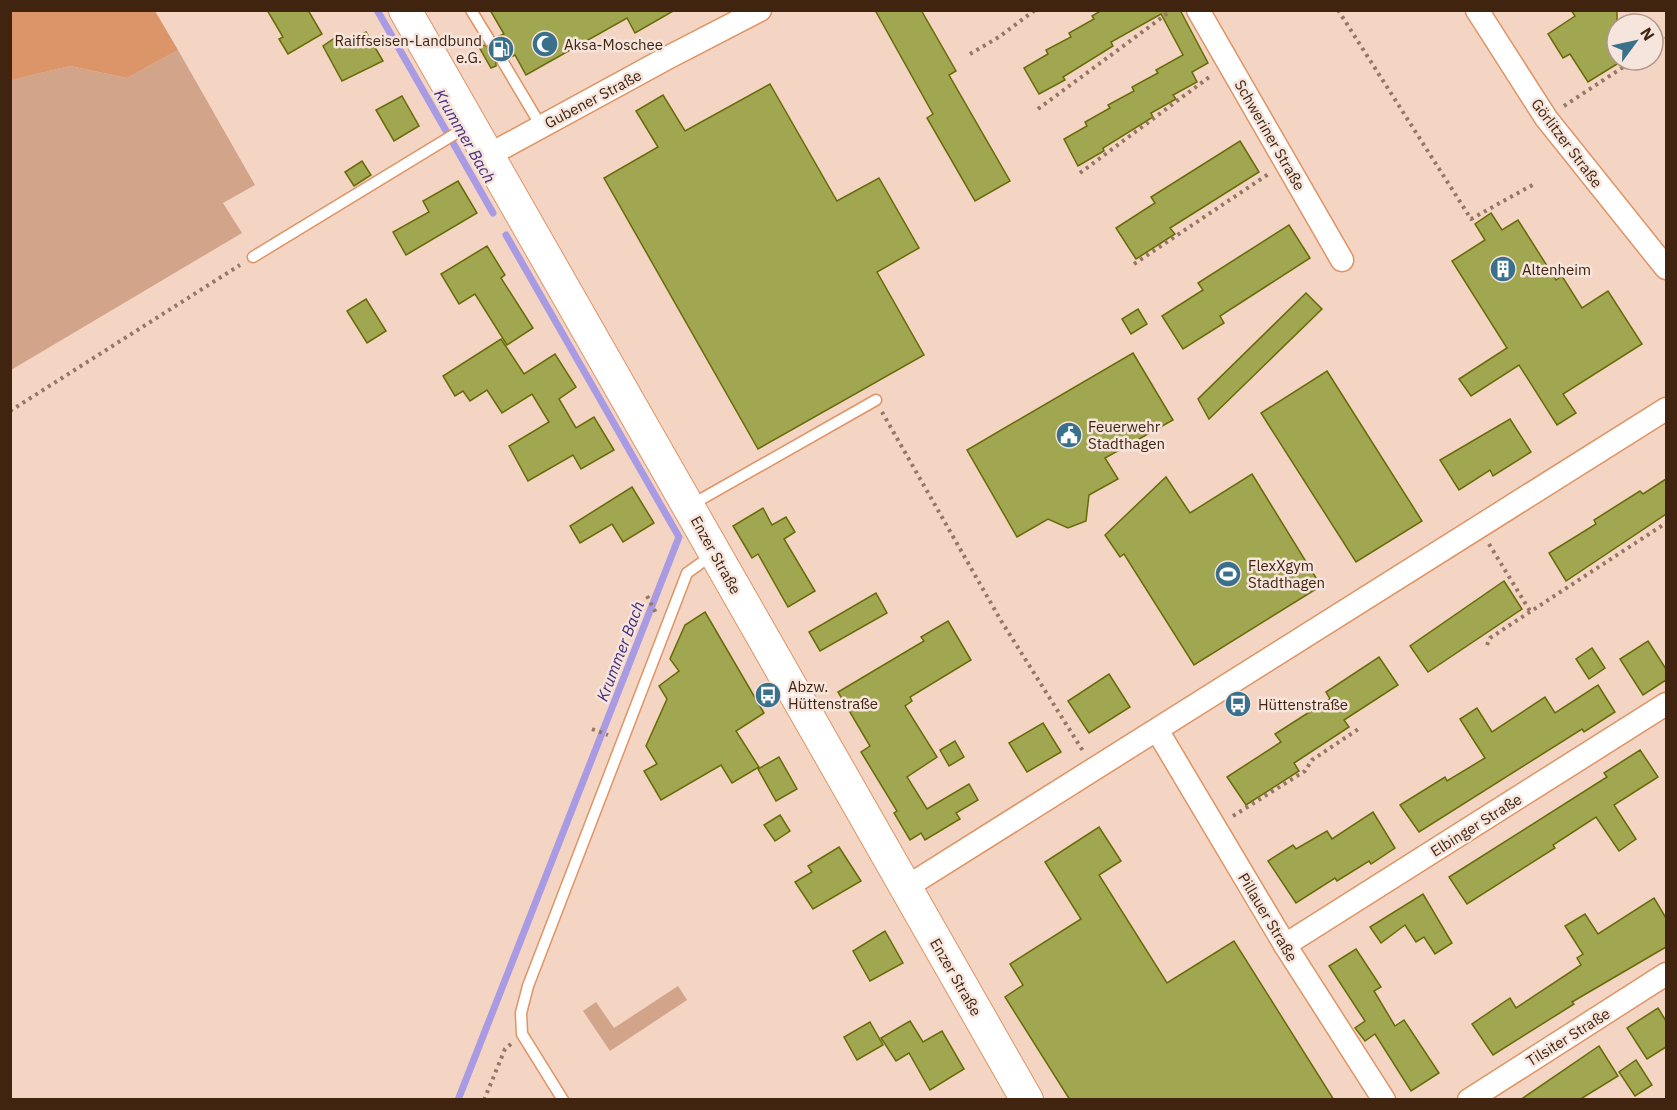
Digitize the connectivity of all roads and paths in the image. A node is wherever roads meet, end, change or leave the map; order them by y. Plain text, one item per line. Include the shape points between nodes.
1 (471, 10) edge
2 (760, 10) edge
3 (1035, 10) edge
4 (1173, 10) edge
5 (1198, 10) edge
6 (1338, 10) edge
7 (1477, 10) edge
8 (407, 11) edge
9 (490, 41) dead end
10 (970, 54) dead end
11 (502, 62) dead end
12 (1228, 63) junction
13 (1616, 72) edge
14 (1038, 109) dead end
15 (1546, 118) junction
16 (541, 126) junction
17 (457, 133) junction
18 (489, 155) junction
19 (1286, 163) junction
20 (1080, 173) dead end
21 (1536, 183) dead end
22 (253, 257) joint
23 (1342, 261) dead end
24 (1134, 264) dead end
25 (1666, 268) edge
26 (876, 400) joint
27 (1666, 409) edge
28 (10, 411) edge
29 (689, 506) junction
30 (1666, 523) edge
31 (1479, 528) junction
32 (714, 553) junction
33 (647, 597) dead end
34 (655, 610) dead end
35 (1530, 611) junction
36 (1488, 645) dead end
37 (1666, 704) edge
38 (1360, 728) dead end
39 (592, 729) dead end
40 (1157, 730) junction
41 (615, 738) dead end
42 (1095, 770) junction
43 (1215, 828) junction
44 (905, 888) junction
45 (1285, 945) junction
46 (1666, 974) edge
47 (522, 1034) junction
48 (484, 1100) edge
49 (563, 1100) edge
50 (1027, 1100) edge
51 (1384, 1100) edge
52 (1469, 1100) edge

1 - 9 lane
2 - 16 street, Gubener Straße
3 - 10 path
4 - 14 path
5 - 12 street, Schweriner Straße
6 - 21 path via 1472,219
7 - 15 street, Görlitzer Straße
8 - 17 main road, Enzer Straße
11 - 16 lane
12 - 19 street, Schweriner Straße
12 - 20 path
13 - 15 path
15 - 25 street, Görlitzer Straße
16 - 18 street, Gubener Straße
17 - 18 main road, Enzer Straße
17 - 22 lane
18 - 29 main road, Enzer Straße
19 - 23 street, Schweriner Straße
19 - 24 path
22 - 28 path
26 - 29 lane
26 - 42 path via 1000,619
27 - 31 street
29 - 32 main road, Enzer Straße
30 - 35 path
31 - 35 path
31 - 40 street
32 - 44 main road, Enzer Straße
32 - 47 lane via 687,573 528,986
33 - 34 path
35 - 36 path via 1490,638
37 - 45 street, Elbinger Straße
38 - 43 path via 1312,760 1305,771
39 - 41 path
40 - 42 street
40 - 43 street, Pillauer Straße
42 - 44 street
43 - 45 street, Pillauer Straße
44 - 50 main road, Enzer Straße
45 - 51 street, Pillauer Straße
46 - 52 street, Tilsiter Straße
47 - 48 path via 505,1049
47 - 49 lane

